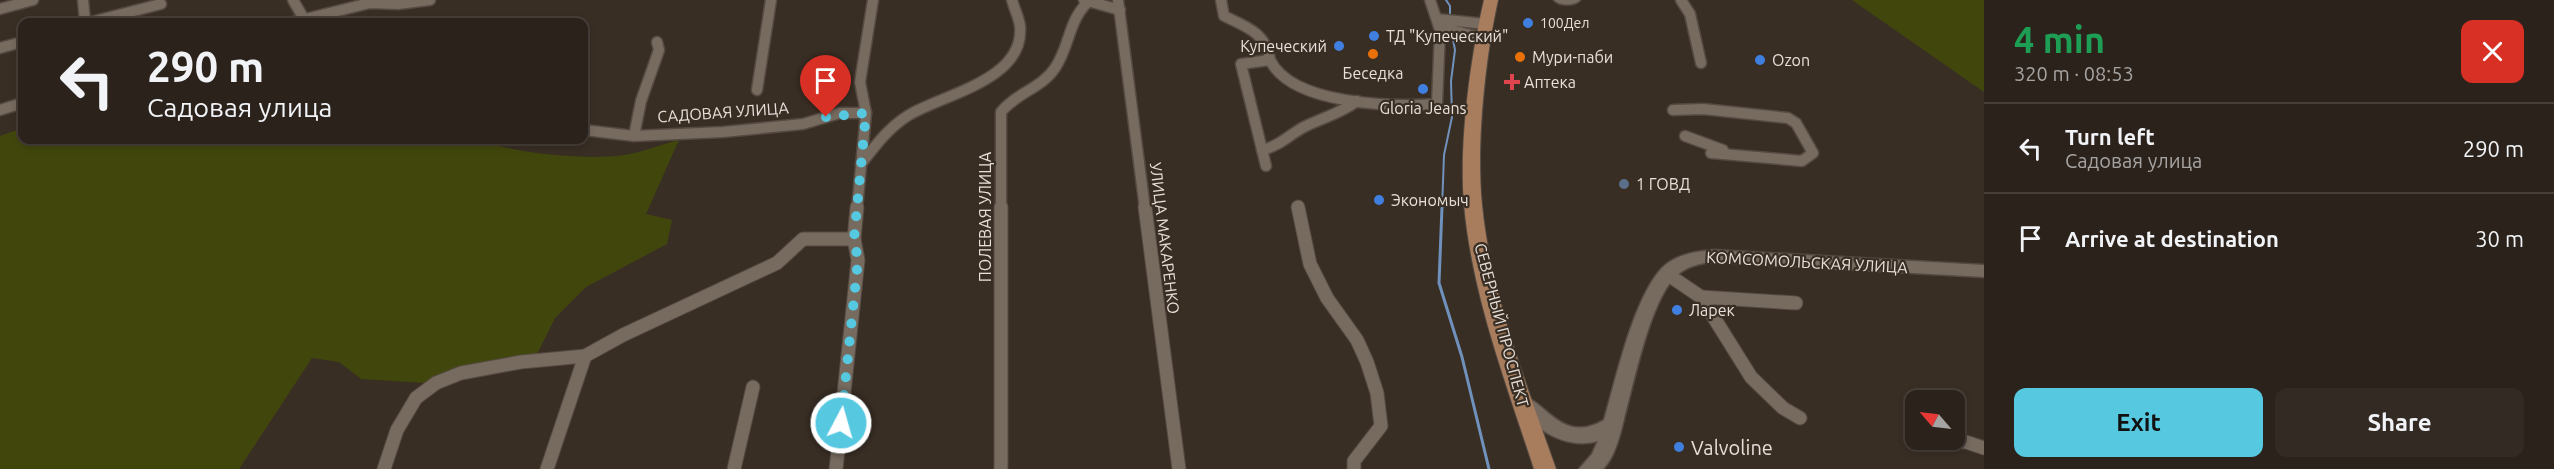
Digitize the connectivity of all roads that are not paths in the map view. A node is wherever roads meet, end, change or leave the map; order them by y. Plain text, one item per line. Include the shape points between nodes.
1 (83, 0) edge
2 (293, 0) edge
3 (430, 0) edge
4 (771, 0) edge
5 (873, 0) edge
6 (1012, 0) edge
7 (1221, 0) edge
8 (1430, 0) edge
9 (1491, 0) edge
10 (1560, 0) edge
11 (1574, 0) edge
12 (1681, 0) edge
13 (30, 1) edge
14 (1086, 1) edge
15 (381, 2) edge
16 (161, 4) dead end
17 (1119, 5) edge
18 (0, 9) edge
19 (22, 14) dead end
20 (85, 18) edge
21 (107, 18) edge
22 (303, 18) edge
23 (308, 18) edge
24 (1446, 25) junction
25 (1484, 31) junction
26 (657, 42) dead end
27 (18, 43) edge
28 (0, 48) edge
29 (1270, 60) junction
30 (1701, 63) dead end
31 (757, 90) dead end
32 (1358, 101) junction
33 (18, 104) edge
34 (0, 110) edge
35 (1673, 110) dead end
36 (866, 113) junction
37 (588, 130) edge
38 (634, 136) junction
39 (1685, 136) dead end
40 (1262, 150) junction
41 (1711, 153) dead end
42 (1739, 155) junction
43 (861, 164) junction
44 (1266, 166) dead end
45 (1298, 207) dead end
46 (854, 239) junction
47 (1984, 271) edge
48 (1667, 274) junction
49 (1701, 297) junction
50 (1796, 303) dead end
51 (585, 356) junction
52 (753, 387) dead end
53 (1523, 403) junction
54 (1800, 418) dead end
55 (1613, 425) junction
56 (1965, 442) edge
57 (1984, 448) edge
58 (384, 469) edge
59 (547, 469) edge
60 (735, 469) edge
61 (836, 469) edge
62 (1001, 469) edge
63 (1179, 469) edge
64 (1354, 469) edge
65 (1545, 469) edge
66 (1589, 469) edge

1 - 20 street
2 - 22 street
3 - 15 street
4 - 31 street
5 - 36 street via 860,82
6 - 43 street via 1020,38 1014,58 988,79 907,116 890,129
7 - 29 street via 1224,16 1262,35
8 - 24 street
9 - 25 main road, СЕВЕРНЫЙ ПРОСПЕКТ
10 - 11 main road
12 - 30 street via 1690,16
13 - 18 street
13 - 19 street
14 - 17 street
14 - 62 street, ПОЛЕВАЯ УЛИЦА via 1072,16 1054,69 1032,88 1009,99 1001,112
15 - 23 street
16 - 21 street
17 - 63 street, УЛИЦА МАКАРЕНКО
24 - 25 street
24 - 25 street
24 - 32 street via 1437,104
25 - 53 main road, СЕВЕРНЫЙ ПРОСПЕКТ via 1472,176 1474,213 1483,269
26 - 38 street via 659,50 641,101
27 - 28 street
29 - 32 street via 1280,76 1297,86
29 - 40 street via 1241,64
32 - 40 street via 1301,129 1280,146
33 - 34 street
35 - 42 street via 1702,109 1788,118 1796,123 1814,153 1802,160
36 - 38 street, САДОВАЯ УЛИЦА via 840,113 804,124
36 - 43 street
37 - 38 street, САДОВАЯ УЛИЦА
39 - 42 street
40 - 44 street
41 - 42 street
43 - 46 street
45 - 64 street via 1310,264 1327,298 1357,340 1377,393 1381,426 1354,461
46 - 51 street via 803,239 777,263
46 - 61 street via 858,260
47 - 48 main road, КОМСОМОЛЬСКАЯ УЛИЦА via 1714,256 1696,257
48 - 49 street
48 - 55 main road, КОМСОМОЛЬСКАЯ УЛИЦА via 1649,305
49 - 50 street
49 - 54 street via 1752,377 1783,408
51 - 58 street via 521,362 461,373 436,383 416,398 397,430
51 - 59 street
52 - 60 street
53 - 55 main road via 1544,423 1569,434 1600,435
53 - 65 main road, СЕВЕРНЫЙ ПРОСПЕКТ
55 - 66 main road, КОМСОМОЛЬСКАЯ УЛИЦА via 1599,460
56 - 57 street

